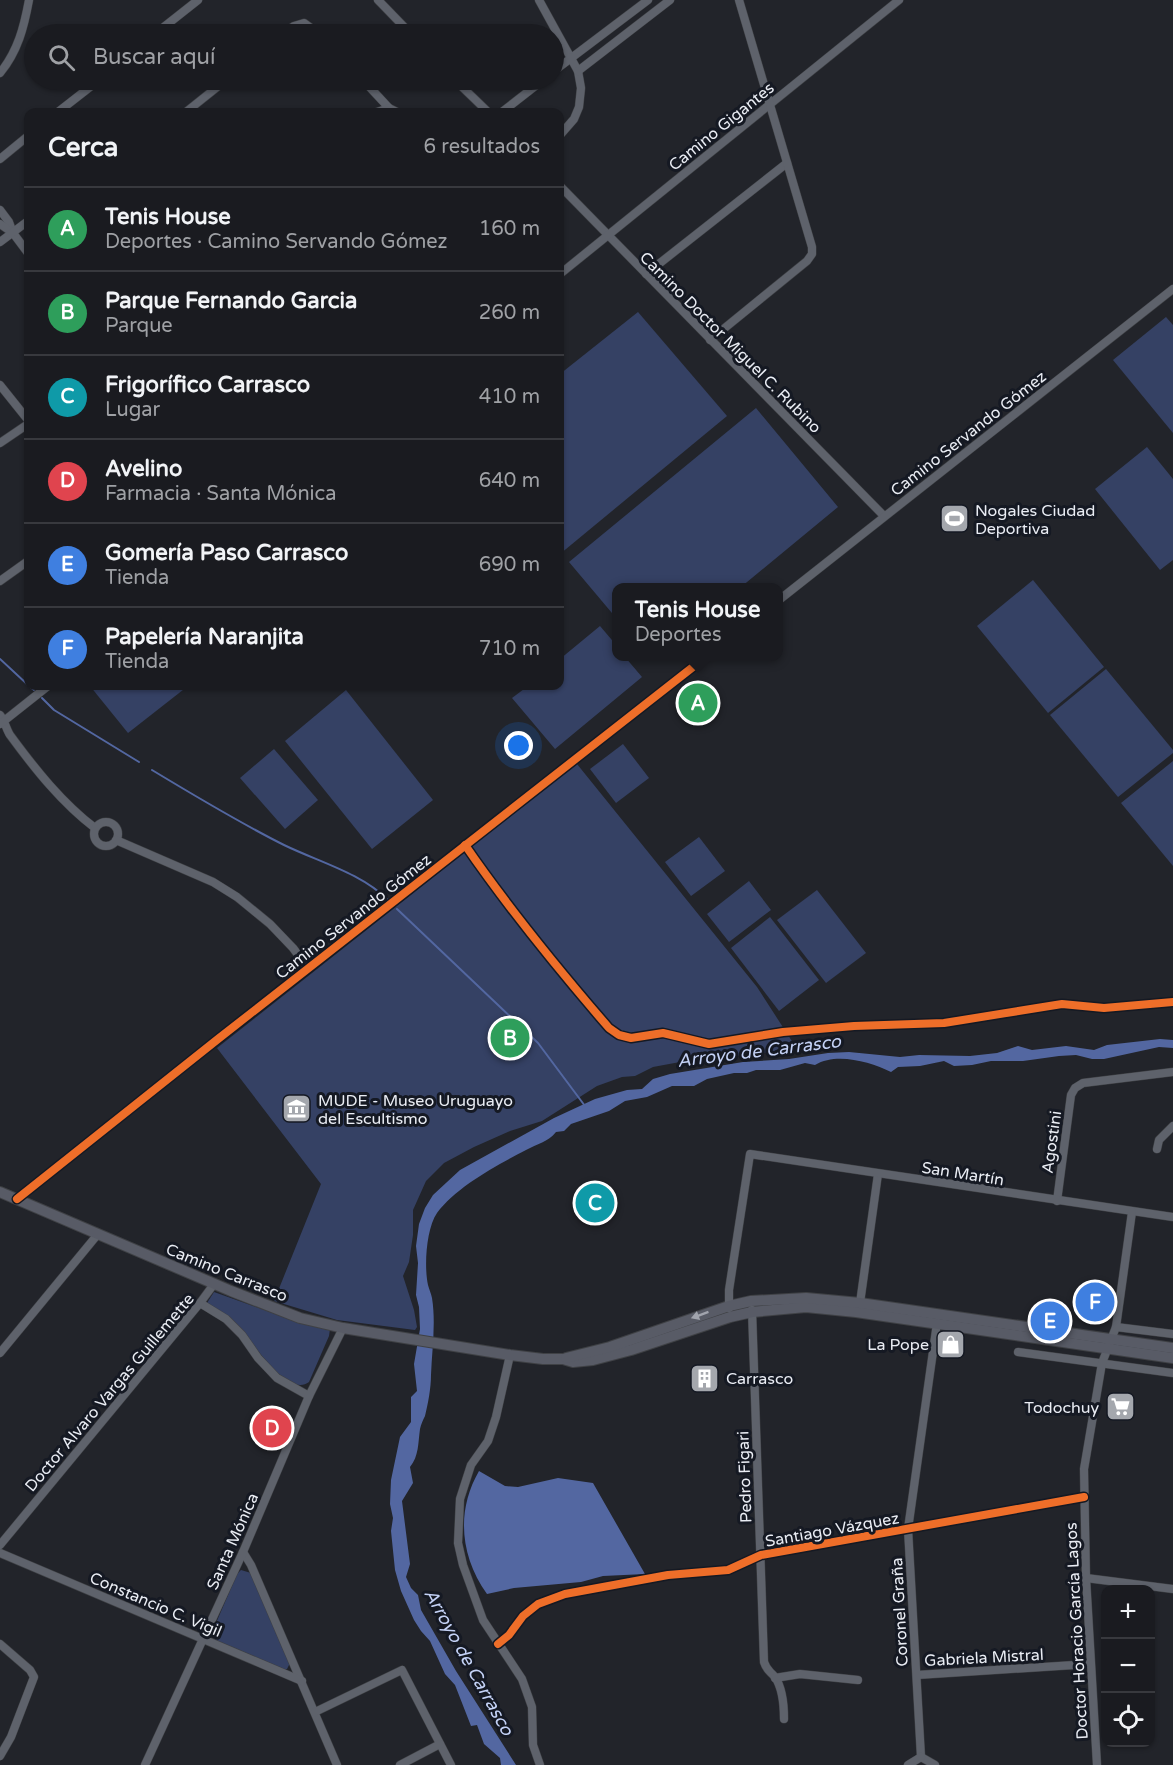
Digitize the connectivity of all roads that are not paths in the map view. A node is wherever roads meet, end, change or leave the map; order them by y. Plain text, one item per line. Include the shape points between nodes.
1 (29, 0) edge
2 (198, 0) edge
3 (378, 0) edge
4 (538, 0) edge
5 (648, 0) edge
6 (670, 0) edge
7 (739, 0) edge
8 (899, 0) edge
9 (24, 24) edge
10 (168, 24) edge
11 (401, 24) edge
12 (551, 24) edge
13 (24, 25) edge
14 (564, 46) edge
15 (570, 57) junction
16 (564, 62) edge
17 (578, 70) junction
18 (0, 73) edge
19 (86, 90) edge
20 (214, 90) edge
21 (372, 90) edge
22 (465, 90) edge
23 (530, 90) edge
24 (770, 104) junction
25 (63, 108) edge
26 (191, 108) edge
27 (389, 108) edge
28 (482, 108) edge
29 (507, 108) edge
30 (564, 130) edge
31 (24, 139) edge
32 (2, 155) edge
33 (787, 163) junction
34 (564, 190) edge
35 (0, 210) edge
36 (0, 224) edge
37 (24, 224) edge
38 (13, 233) junction
39 (607, 235) junction
40 (0, 242) edge
41 (24, 248) edge
42 (564, 271) edge
43 (646, 274) junction
44 (1173, 289) edge
45 (710, 340) junction
46 (0, 385) edge
47 (24, 417) edge
48 (24, 425) edge
49 (0, 443) edge
50 (884, 516) junction
51 (24, 564) edge
52 (0, 581) edge
53 (783, 597) edge
54 (702, 661) edge
55 (43, 690) edge
56 (2, 720) edge
57 (95, 828) junction
58 (116, 840) junction
59 (465, 845) junction
60 (308, 968) junction
61 (1173, 1002) edge
62 (1173, 1072) edge
63 (1173, 1126) edge
64 (1157, 1149) dead end
65 (878, 1174) junction
66 (0, 1192) edge
67 (17, 1199) junction
68 (1057, 1201) junction
69 (1132, 1212) junction
70 (1173, 1217) edge
71 (98, 1234) junction
72 (214, 1284) junction
73 (200, 1303) junction
74 (860, 1303) junction
75 (751, 1307) junction
76 (729, 1311) junction
77 (937, 1323) junction
78 (1116, 1327) junction
79 (343, 1328) junction
80 (1173, 1334) edge
81 (1109, 1345) junction
82 (1173, 1348) edge
83 (1018, 1352) dead end
84 (0, 1353) edge
85 (510, 1355) junction
86 (1173, 1358) edge
87 (1102, 1363) junction
88 (1173, 1373) edge
89 (309, 1396) junction
90 (1084, 1497) junction
91 (908, 1528) junction
92 (0, 1545) edge
93 (243, 1552) junction
94 (0, 1553) edge
95 (760, 1555) junction
96 (1086, 1578) junction
97 (1173, 1589) edge
98 (203, 1639) junction
99 (0, 1644) edge
100 (498, 1644) junction
101 (1090, 1664) junction
102 (917, 1675) junction
103 (775, 1678) junction
104 (858, 1680) dead end
105 (302, 1681) junction
106 (315, 1713) junction
107 (784, 1719) dead end
108 (440, 1744) junction
109 (0, 1756) edge
110 (921, 1757) junction
111 (146, 1765) edge
112 (337, 1765) edge
113 (400, 1765) edge
114 (451, 1765) edge
115 (540, 1765) edge
116 (908, 1765) edge
117 (934, 1765) edge
118 (1097, 1765) edge

1 - 9 street
2 - 10 street
3 - 11 street
4 - 12 street
5 - 15 street
6 - 17 street
7 - 24 street
8 - 24 street, Camino Gigantes
13 - 18 street via 16,48
14 - 15 street
15 - 16 street
15 - 17 street
17 - 30 street via 579,107
19 - 25 street
20 - 26 street
21 - 27 street
22 - 28 street
23 - 29 street
24 - 33 street
24 - 39 street, Camino Gigantes
31 - 32 street
33 - 43 street
33 - 45 street via 812,254
34 - 39 street, Camino Doctor Miguel C. Rubino
35 - 38 street
36 - 38 street
37 - 38 street
38 - 40 street
38 - 41 street
39 - 42 street, Camino Gigantes
39 - 43 street, Camino Doctor Miguel C. Rubino
43 - 45 street, Camino Doctor Miguel C. Rubino
44 - 50 street, Camino Servando Gómez
45 - 50 street, Camino Doctor Miguel C. Rubino
46 - 47 street
48 - 49 street
50 - 53 street, Camino Servando Gómez
51 - 52 street
54 - 59 street, Camino Servando Gómez
55 - 56 street
56 - 57 street via 53,790
57 - 58 street via 94,836 100,845 107,846
57 - 58 street via 104,822 112,824 118,833
58 - 60 street via 213,882 237,897 270,924
59 - 60 street, Camino Servando Gómez
59 - 61 street via 495,889 609,1028 631,1038 663,1033 709,1044 783,1032 944,1023 1062,1004 1104,1008
60 - 67 street, Camino Servando Gómez
62 - 68 street, Agostini via 1083,1083 1075,1088
63 - 64 street via 1159,1140
65 - 68 street, San Martín
65 - 74 street
65 - 76 street, San Martín via 750,1154
66 - 67 main road, Camino Carrasco
67 - 71 main road, Camino Carrasco
68 - 69 street, San Martín
69 - 70 street, San Martín
69 - 78 street, Doctor Horacio García Lagos
71 - 72 main road, Camino Carrasco
71 - 84 street
72 - 73 street, Doctor Alvaro Vargas Guillemette
72 - 79 main road, Camino Carrasco via 300,1318
73 - 89 street via 226,1319 277,1378
73 - 92 street, Doctor Alvaro Vargas Guillemette
74 - 75 main road via 806,1298
74 - 81 main road
75 - 76 main road, Camino Carrasco
75 - 77 main road via 823,1308
75 - 95 street, Pedro Figari
76 - 85 main road, Camino Carrasco via 562,1359
77 - 81 main road
77 - 91 street, Coronel Graña
78 - 80 street
78 - 81 street, Doctor Horacio García Lagos
79 - 85 main road, Camino Carrasco
79 - 89 street, Santa Mónica
81 - 82 main road
81 - 86 main road
81 - 87 street, Doctor Horacio García Lagos
83 - 87 street
85 - 100 street via 496,1417 488,1441 471,1465 460,1499 459,1518 462,1565 483,1620
87 - 88 street
87 - 90 street, Doctor Horacio García Lagos via 1084,1469
89 - 93 street, Santa Mónica
90 - 91 street, Santiago Vázquez
90 - 96 street, Doctor Horacio García Lagos
91 - 95 street, Santiago Vázquez
91 - 102 street, Coronel Graña
93 - 98 street, Santa Mónica
93 - 105 street
94 - 98 street, Constancio C. Vigil
95 - 100 street, Santiago Vázquez via 728,1570 668,1575 566,1594 538,1604
95 - 103 street, Pedro Figari via 764,1662
96 - 97 street
96 - 101 street, Doctor Horacio García Lagos
98 - 105 street, Constancio C. Vigil
98 - 111 street, Santa Mónica
99 - 109 street via 34,1677
100 - 115 street via 522,1679 532,1707 533,1745
101 - 102 street, Gabriela Mistral
101 - 118 street, Doctor Horacio García Lagos
102 - 110 street, Coronel Graña
103 - 104 street via 800,1674
103 - 107 street, Pedro Figari via 784,1701
105 - 106 street
106 - 108 street via 402,1670
106 - 112 street
108 - 113 street
108 - 114 street
110 - 116 street
110 - 117 street

